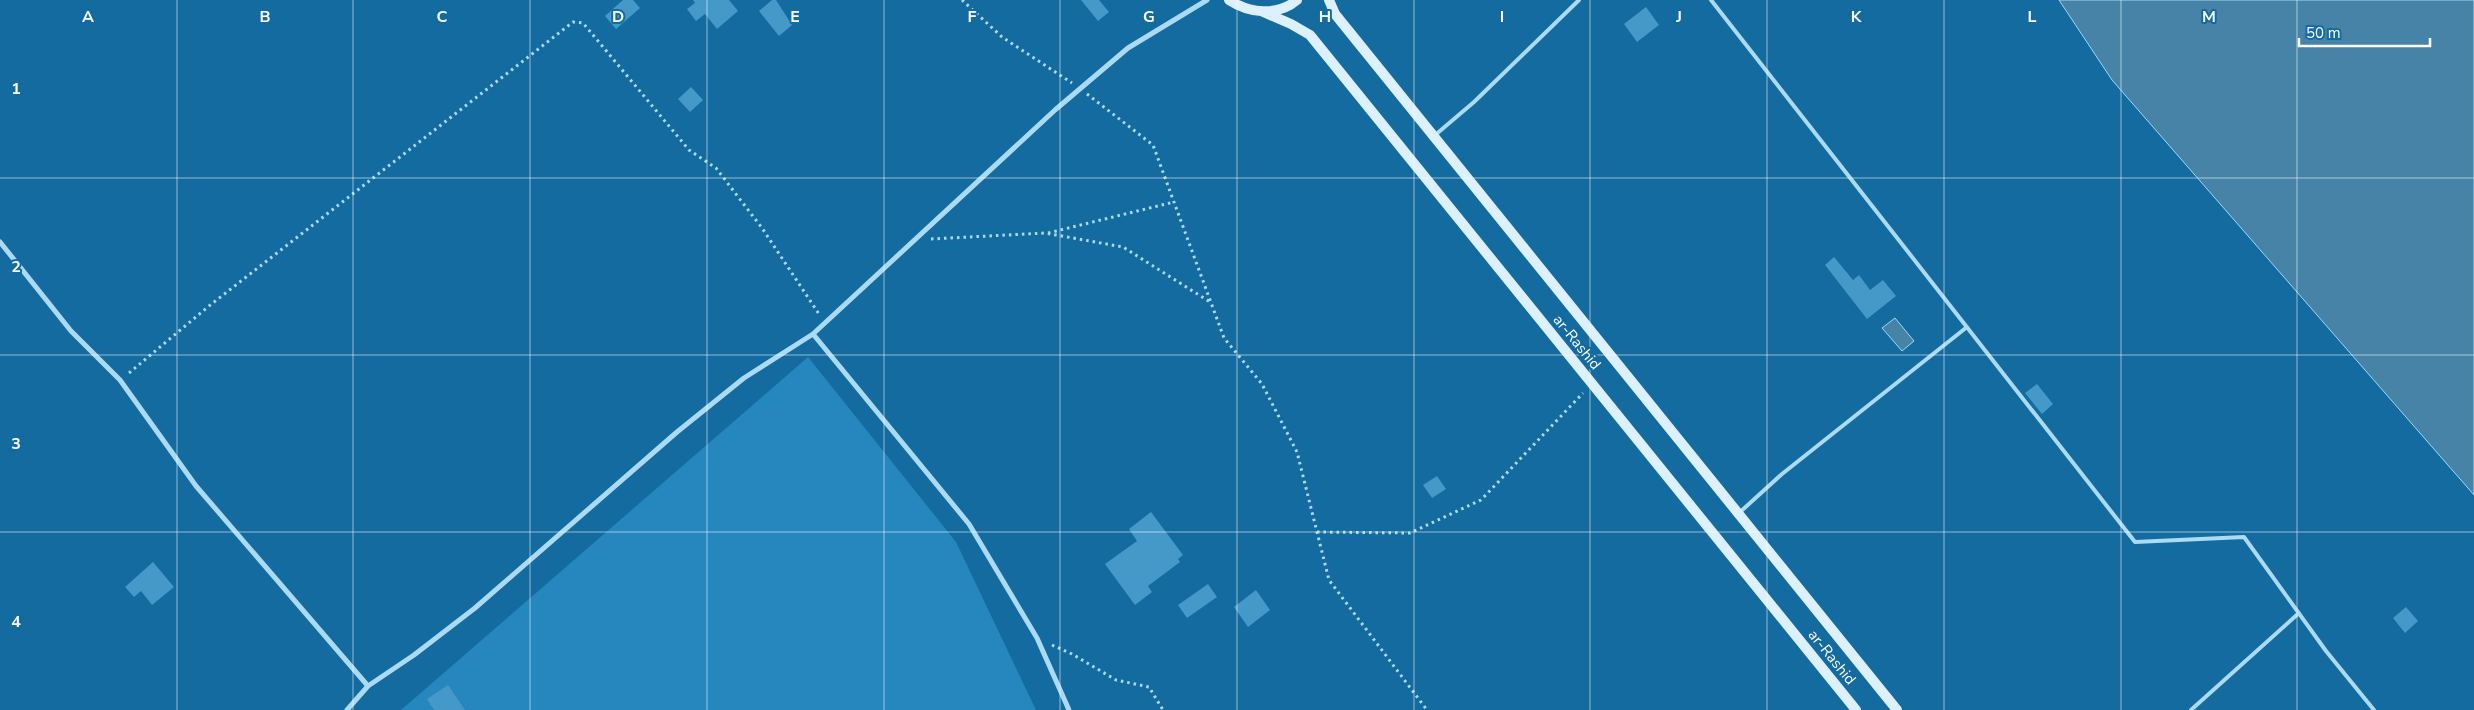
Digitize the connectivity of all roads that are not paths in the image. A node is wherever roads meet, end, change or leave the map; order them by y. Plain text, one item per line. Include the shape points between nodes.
1 (1206, 0) edge
2 (1229, 0) edge
3 (1297, 0) edge
4 (1328, 0) edge
5 (1579, 0) edge
6 (1711, 0) edge
7 (1261, 11) junction
8 (1434, 136) junction
9 (0, 242) edge
10 (1966, 327) junction
11 (813, 334) junction
12 (1739, 513) junction
13 (2299, 613) junction
14 (368, 686) junction
15 (347, 710) edge
16 (1069, 710) edge
17 (1856, 710) edge
18 (1897, 710) edge
19 (2191, 710) edge
20 (2374, 710) edge

1 - 11 street via 1128,48
2 - 7 street, ar-Rashid via 1240,7
3 - 7 street via 1276,10
4 - 8 street, ar-Rashid via 1335,14
5 - 8 lane via 1474,102
6 - 10 lane
7 - 17 street, ar-Rashid via 1310,35
8 - 12 street, ar-Rashid
9 - 14 street via 71,331 120,380 196,486
10 - 12 lane via 1782,474
10 - 13 lane via 2135,542 2244,537
11 - 14 street via 744,378 669,438 475,608
11 - 16 street via 969,524 1037,638
12 - 18 street, ar-Rashid
13 - 19 lane
13 - 20 lane
14 - 15 street

